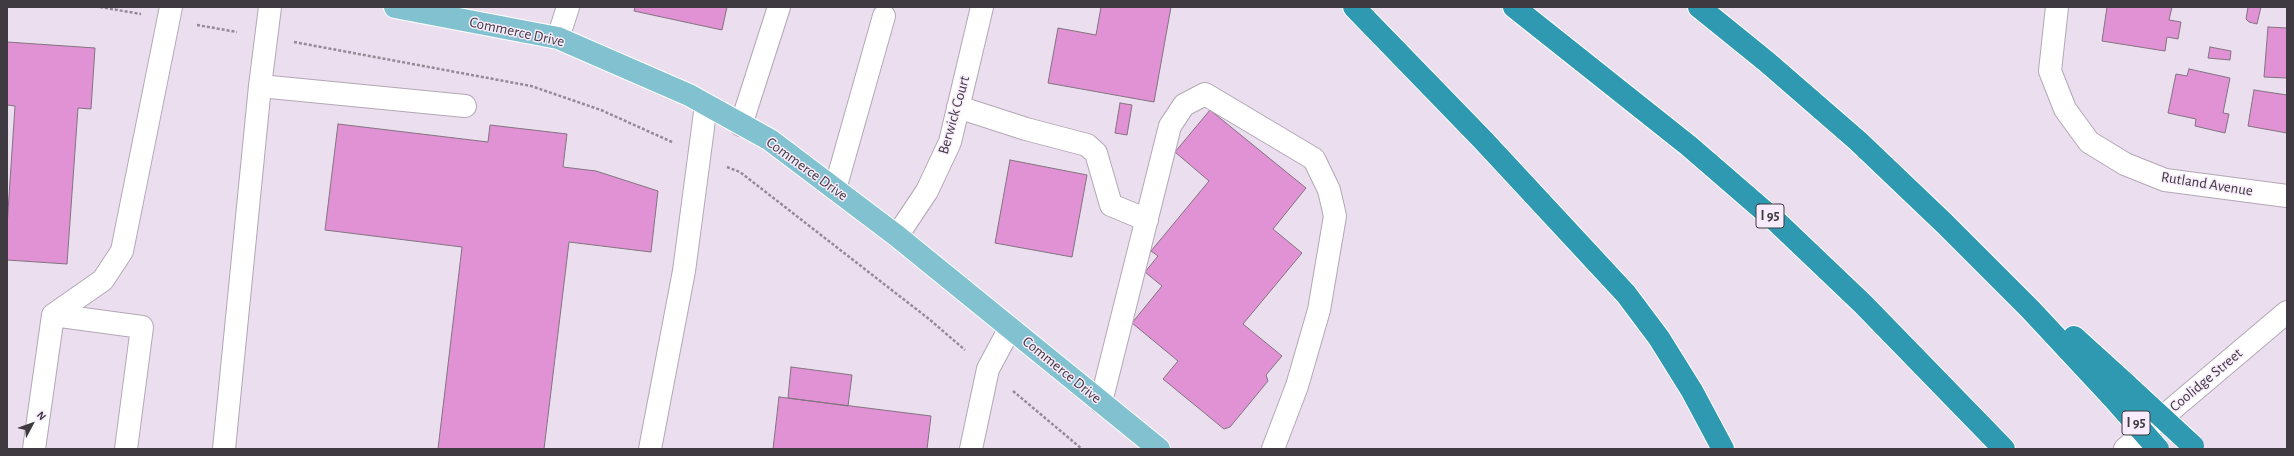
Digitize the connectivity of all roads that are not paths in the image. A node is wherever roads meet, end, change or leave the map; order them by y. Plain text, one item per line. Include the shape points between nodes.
1 (270, 7) edge
2 (395, 7) edge
3 (568, 7) edge
4 (779, 7) edge
5 (982, 7) edge
6 (1354, 7) edge
7 (1514, 7) edge
8 (1699, 7) edge
9 (2057, 7) edge
10 (170, 13) edge
11 (884, 16) dead end
12 (558, 38) junction
13 (260, 86) junction
14 (706, 105) junction
15 (466, 106) dead end
16 (958, 107) junction
17 (741, 124) junction
18 (835, 189) junction
19 (2287, 196) edge
20 (1147, 220) junction
21 (897, 236) junction
22 (2287, 312) edge
23 (53, 315) junction
24 (1010, 328) junction
25 (2121, 392) junction
26 (1101, 402) junction
27 (1150, 446) edge
28 (2194, 448) edge
29 (34, 449) edge
30 (126, 449) edge
31 (224, 449) edge
32 (650, 449) edge
33 (971, 449) edge
34 (1273, 449) edge
35 (1722, 449) edge
36 (2004, 449) edge
37 (2125, 449) edge
38 (2158, 449) edge

1 - 13 street
2 - 12 main road, Commerce Drive
3 - 12 street
4 - 17 street
5 - 16 street, Berwick Court
6 - 35 highway via 1483,140 1626,294 1659,338 1692,391
7 - 36 highway, I 95 via 1677,136 1778,223 1864,304
8 - 25 highway, I 95 via 1767,62 1858,142 2030,309
9 - 19 street, Rutland Avenue via 2050,71 2065,109 2089,142 2125,164 2166,180
10 - 23 street via 122,251 103,280
11 - 18 street
12 - 14 main road, Commerce Drive
13 - 15 street
13 - 31 street
14 - 17 main road, Commerce Drive
14 - 32 street via 684,271
16 - 20 street via 1087,145 1096,153 1111,205
16 - 21 street, Berwick Court via 950,142 927,191
17 - 18 main road, Commerce Drive via 770,140
18 - 21 main road, Commerce Drive
20 - 26 street
20 - 34 street via 1170,126 1184,105 1205,94 1314,159 1330,190 1335,216 1319,310 1297,386
21 - 24 main road, Commerce Drive
22 - 37 street, Coolidge Street
23 - 29 street
23 - 30 street via 142,328
24 - 26 main road, Commerce Drive
24 - 33 street via 988,369
25 - 28 highway, bridge
25 - 38 highway, I 95, bridge
26 - 27 main road, Commerce Drive

